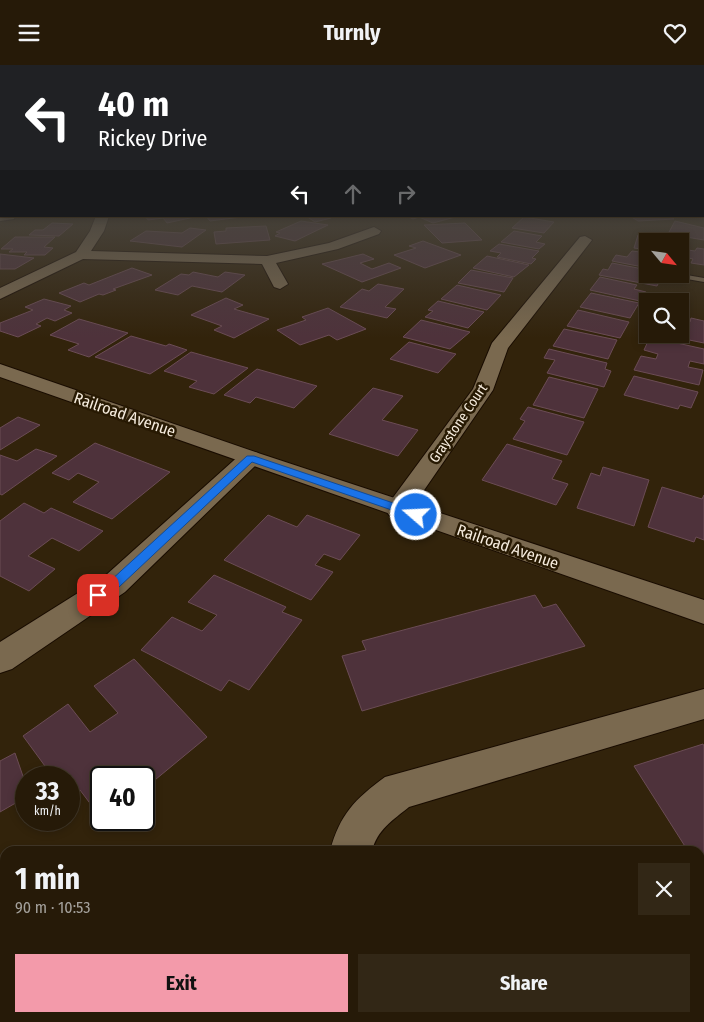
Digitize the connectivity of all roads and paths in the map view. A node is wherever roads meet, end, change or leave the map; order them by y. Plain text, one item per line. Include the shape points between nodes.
1 (85, 249) edge
2 (320, 249) edge
3 (578, 249) edge
4 (81, 255) junction
5 (267, 260) junction
6 (689, 277) edge
7 (704, 279) edge
8 (280, 284) dead end
9 (0, 294) edge
10 (0, 370) edge
11 (250, 458) junction
12 (398, 509) junction
13 (704, 612) edge
14 (0, 659) edge
15 (704, 704) edge
16 (352, 846) edge

1 - 4 street
2 - 5 street
3 - 12 street, Graystone Court via 499,347 483,390
4 - 5 street
4 - 9 street
5 - 8 street
6 - 7 lane
10 - 11 street, Railroad Avenue
11 - 12 street, Railroad Avenue
11 - 14 street via 115,584
12 - 13 street, Railroad Avenue
15 - 16 street via 399,791 366,815

